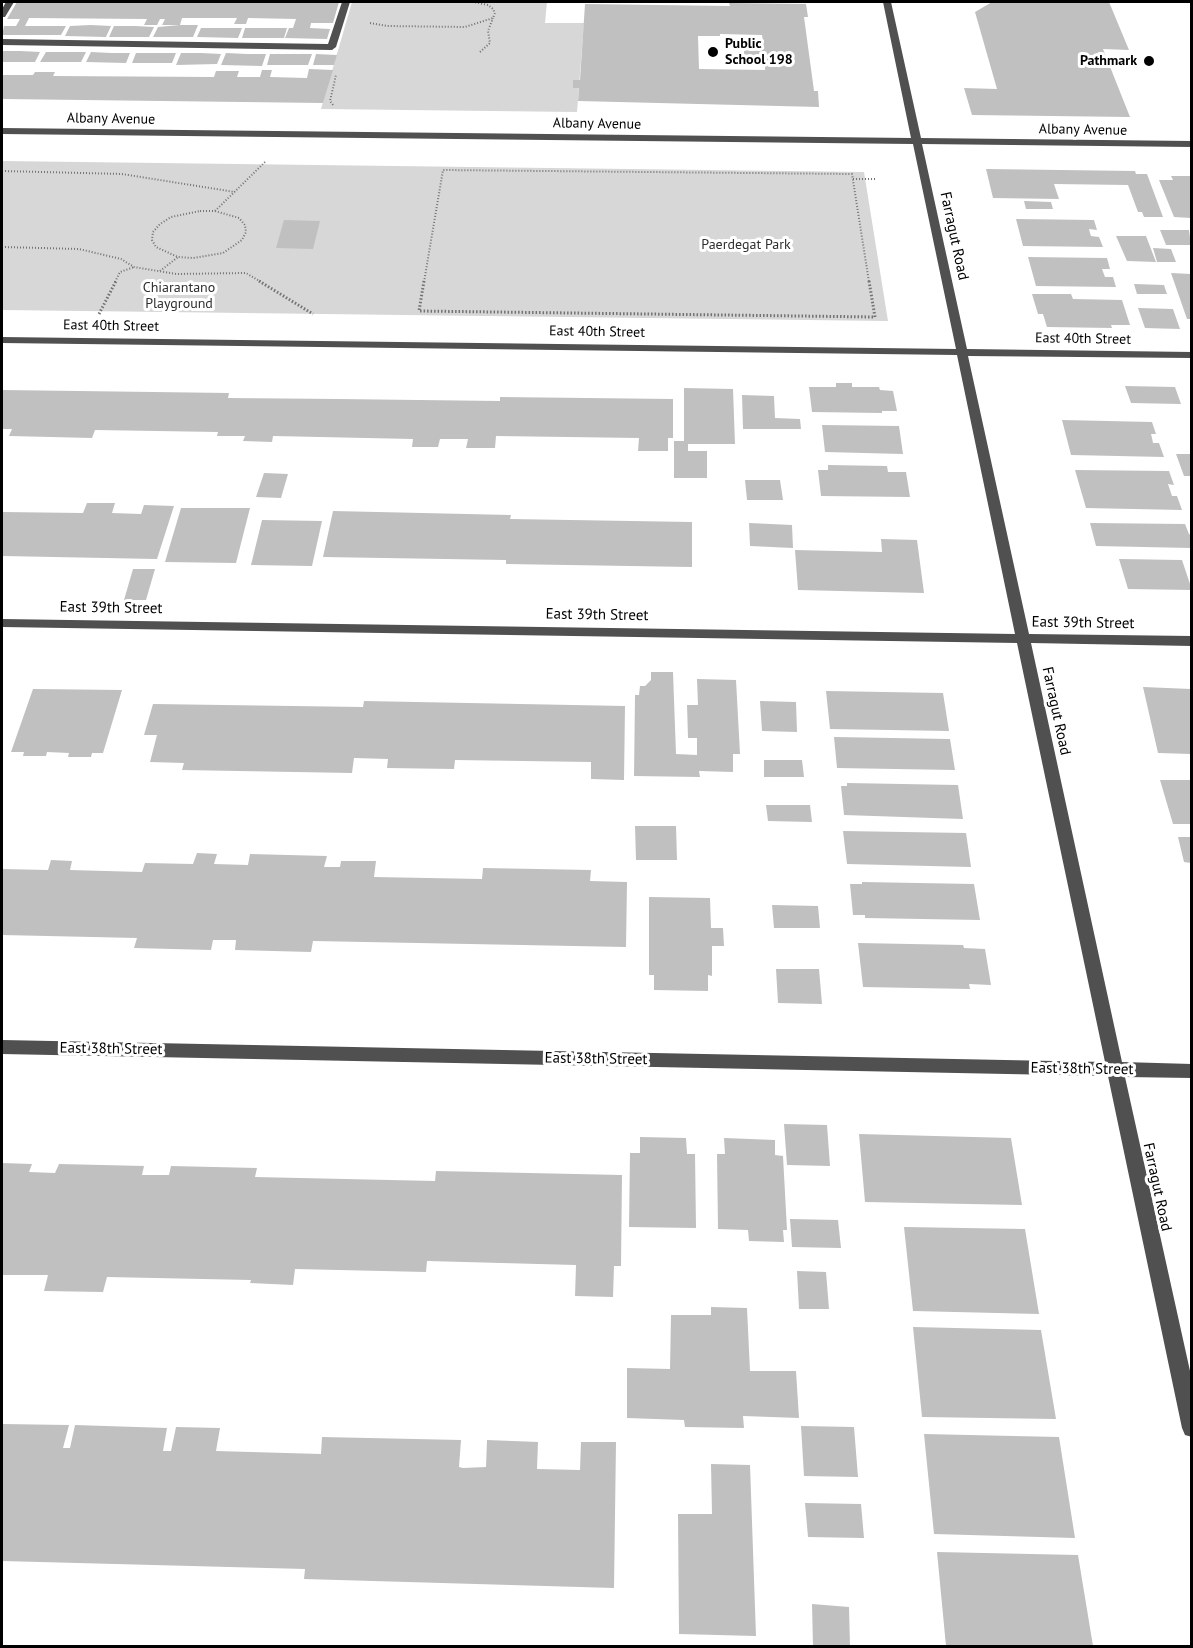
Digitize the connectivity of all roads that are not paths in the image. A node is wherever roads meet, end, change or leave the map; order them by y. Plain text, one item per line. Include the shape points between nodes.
1 (10, 2) edge
2 (346, 2) edge
3 (887, 2) edge
4 (2, 15) edge
5 (2, 42) edge
6 (2, 132) edge
7 (917, 141) junction
8 (1191, 144) edge
9 (2, 340) edge
10 (962, 352) junction
11 (1191, 355) edge
12 (2, 622) edge
13 (1023, 639) junction
14 (1191, 642) edge
15 (2, 1047) edge
16 (1115, 1070) junction
17 (1191, 1071) edge
18 (1191, 1428) edge

1 - 4 street
2 - 5 street via 332,47
3 - 7 street, Farragut Road
6 - 7 street, Albany Avenue
7 - 8 street, Albany Avenue
7 - 10 street, Farragut Road
9 - 10 street, East 40th Street
10 - 11 street, East 40th Street
10 - 13 street, Farragut Road
12 - 13 street, East 39th Street
13 - 14 street, East 39th Street
13 - 16 street, Farragut Road
15 - 16 street, East 38th Street
16 - 17 street, East 38th Street
16 - 18 street, Farragut Road

